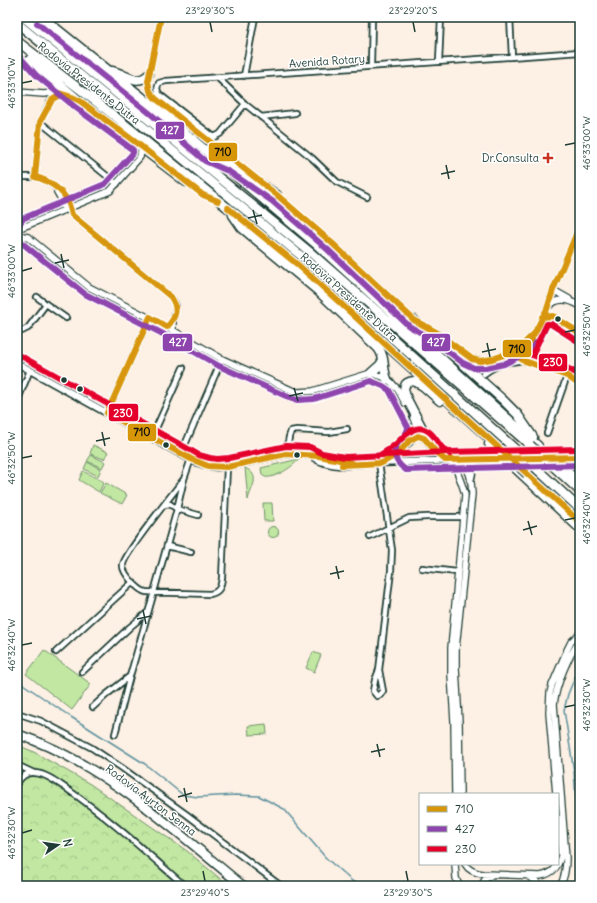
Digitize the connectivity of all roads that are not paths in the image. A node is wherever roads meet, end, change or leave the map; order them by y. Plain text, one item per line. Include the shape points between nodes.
1 (23, 17) edge
2 (42, 17) edge
3 (161, 17) edge
4 (255, 17) edge
5 (372, 17) edge
6 (441, 17) edge
7 (510, 17) edge
8 (17, 23) edge
9 (18, 42) edge
10 (580, 52) edge
11 (17, 56) edge
12 (512, 57) junction
13 (439, 62) junction
14 (371, 66) junction
15 (108, 70) junction
16 (149, 74) junction
17 (244, 76) junction
18 (218, 78) junction
19 (17, 92) edge
20 (54, 94) junction
21 (80, 100) junction
22 (245, 104) junction
23 (295, 113) dead end
24 (261, 116) junction
25 (40, 122) junction
26 (142, 147) junction
27 (210, 154) junction
28 (17, 177) edge
29 (35, 177) junction
30 (117, 184) junction
31 (277, 195) junction
32 (367, 197) dead end
33 (218, 201) junction
34 (228, 208) junction
35 (68, 209) junction
36 (28, 225) junction
37 (580, 225) edge
38 (17, 230) edge
39 (28, 237) junction
40 (18, 239) edge
41 (553, 290) junction
42 (37, 297) dead end
43 (46, 304) junction
44 (578, 304) edge
45 (547, 309) junction
46 (150, 317) junction
47 (66, 318) dead end
48 (173, 320) junction
49 (414, 320) junction
50 (168, 327) junction
51 (174, 330) junction
52 (17, 331) edge
53 (534, 334) junction
54 (501, 356) junction
55 (222, 359) junction
56 (384, 359) junction
57 (522, 360) junction
58 (17, 364) edge
59 (183, 368) dead end
60 (30, 370) junction
61 (371, 373) junction
62 (484, 374) dead end
63 (569, 378) junction
64 (387, 379) junction
65 (580, 379) edge
66 (580, 385) edge
67 (17, 402) edge
68 (106, 413) junction
69 (347, 429) dead end
70 (547, 433) dead end
71 (152, 437) junction
72 (413, 438) junction
73 (488, 444) junction
74 (535, 445) junction
75 (403, 448) junction
76 (433, 449) junction
77 (502, 453) junction
78 (182, 454) junction
79 (286, 454) junction
80 (580, 457) edge
81 (568, 458) joint
82 (191, 459) junction
83 (477, 459) junction
84 (445, 460) junction
85 (460, 460) junction
86 (409, 462) junction
87 (381, 463) junction
88 (227, 466) junction
89 (557, 467) junction
90 (580, 468) edge
91 (471, 478) junction
92 (184, 479) junction
93 (580, 483) edge
94 (580, 491) edge
95 (465, 494) junction
96 (472, 494) junction
97 (164, 505) junction
98 (577, 507) edge
99 (178, 509) junction
100 (580, 512) edge
101 (198, 515) dead end
102 (462, 517) junction
103 (580, 522) edge
104 (389, 528) junction
105 (580, 530) edge
106 (370, 537) dead end
107 (167, 546) junction
108 (460, 547) junction
109 (467, 548) junction
110 (191, 552) dead end
111 (422, 568) dead end
112 (457, 572) junction
113 (133, 582) junction
114 (154, 592) junction
115 (148, 612) junction
116 (580, 633) edge
117 (580, 641) edge
118 (56, 652) dead end
119 (379, 670) junction
120 (82, 672) dead end
121 (130, 676) junction
122 (93, 707) dead end
123 (17, 713) edge
124 (17, 734) edge
125 (115, 734) dead end
126 (17, 765) edge
127 (34, 773) junction
128 (17, 782) edge
129 (455, 793) edge
130 (460, 793) edge
131 (556, 793) edge
132 (559, 831) edge
133 (559, 861) edge
134 (455, 865) edge
135 (466, 865) edge
136 (557, 865) edge
137 (495, 874) junction
138 (526, 876) junction
139 (185, 886) edge
140 (243, 886) edge
141 (281, 886) edge
142 (459, 886) edge
143 (482, 886) edge
144 (538, 886) edge
145 (560, 886) edge

1 - 74 highway, Rodovia Presidente Dutra via 310,252
2 - 15 highway, Rodovia Presidente Dutra
3 - 16 street
4 - 17 street
5 - 14 street
6 - 13 street
7 - 12 street
8 - 98 highway, Rodovia Presidente Dutra, bridge via 305,259
9 - 21 highway via 42,69
9 - 33 highway, Rodovia Presidente Dutra via 116,117
10 - 12 street, Avenida Rotary
11 - 20 street via 52,82
12 - 13 street, Avenida Rotary
13 - 14 street, Avenida Rotary
14 - 17 street, Avenida Rotary
15 - 16 highway via 138,80
15 - 27 highway, Rodovia Presidente Dutra
16 - 31 street via 148,86 155,98
17 - 18 street, Avenida Rotary
18 - 22 street
18 - 22 street, Avenida Rotary via 162,82 159,83 157,90 212,137 220,134
19 - 20 street
20 - 21 street
20 - 25 street
21 - 26 highway
22 - 24 street
23 - 24 street
24 - 32 street via 316,161 337,182
25 - 29 street
25 - 30 street
26 - 30 street via 140,157
26 - 33 highway via 203,195
27 - 31 highway via 232,164
27 - 74 highway, Rodovia Presidente Dutra via 317,245
28 - 29 street
29 - 35 street via 46,180 54,187
30 - 35 street via 109,192
31 - 49 street
33 - 34 highway, Rodovia Presidente Dutra
34 - 56 highway via 242,228 318,291 381,351
34 - 77 highway, Rodovia Presidente Dutra via 310,276
35 - 36 street
35 - 48 street via 175,301
36 - 38 street
36 - 39 street via 25,232
37 - 41 street
38 - 40 street
39 - 40 street
39 - 46 street via 89,286
41 - 44 street
41 - 45 street
42 - 43 street
43 - 47 street
43 - 52 street via 28,328
44 - 45 street via 560,300 553,302
45 - 53 street
46 - 50 street
46 - 68 street
48 - 50 street
48 - 51 street
49 - 54 street via 436,332 472,359 480,361
49 - 74 highway via 518,415 528,428
50 - 51 street
51 - 55 street
53 - 54 street via 519,348
53 - 57 street via 521,356
54 - 57 street
55 - 61 street via 298,392 314,391
55 - 78 street
56 - 61 highway
56 - 64 highway
57 - 62 street via 500,364
57 - 63 street
58 - 60 main road
59 - 71 street
60 - 67 street
60 - 68 main road
61 - 64 street
63 - 65 street
63 - 66 street
63 - 70 street
64 - 72 street via 395,385 415,422
68 - 71 main road
69 - 79 street via 329,432 291,431
71 - 78 main road
72 - 75 main road
72 - 76 main road via 424,438
73 - 76 highway via 418,382 412,381 405,384 405,395
73 - 77 highway
73 - 105 main road
74 - 89 highway, Rodovia Presidente Dutra, bridge
75 - 86 main road via 404,458
75 - 87 main road
76 - 84 main road
77 - 83 main road
77 - 103 highway, Rodovia Presidente Dutra, bridge
78 - 82 main road
79 - 87 main road via 319,456 354,464
79 - 88 main road
80 - 81 main road
81 - 90 street
82 - 88 main road via 208,466
82 - 92 street
83 - 85 main road
83 - 91 main road
84 - 85 main road
84 - 86 main road
84 - 95 street via 455,468
85 - 91 street via 468,469
86 - 87 main road
87 - 104 street
88 - 114 street via 220,588 210,594
89 - 93 highway, Rodovia Presidente Dutra
89 - 94 highway, Rodovia Presidente Dutra
91 - 96 street
92 - 97 street
92 - 99 street
95 - 96 street
95 - 102 street
96 - 109 street
97 - 99 street via 170,504
97 - 113 street via 125,558 123,567
98 - 100 highway, Rodovia Presidente Dutra
99 - 101 street
99 - 107 street
102 - 104 street via 409,518
102 - 108 street
104 - 106 street
104 - 119 street via 392,550
107 - 110 street
107 - 114 street
108 - 109 street
108 - 112 street
109 - 130 street via 456,648
111 - 112 street
112 - 129 street via 451,648
113 - 114 street via 143,592
113 - 118 street
114 - 115 street
115 - 120 street
115 - 121 street
116 - 131 street via 567,650 550,694 549,713
117 - 145 street via 575,646 557,687 554,704 566,858
119 - 119 street via 373,691 377,696 383,691
121 - 122 street
121 - 125 street
123 - 141 street via 41,721 92,748
124 - 140 highway, Rodovia Ayrton Senna via 58,751 122,789
126 - 127 street
127 - 128 street via 23,776
127 - 139 street via 52,779 95,809
132 - 133 street
134 - 142 street
135 - 137 street via 475,873
136 - 138 street via 546,875
137 - 138 street
137 - 143 street via 485,879
138 - 144 street via 536,881

